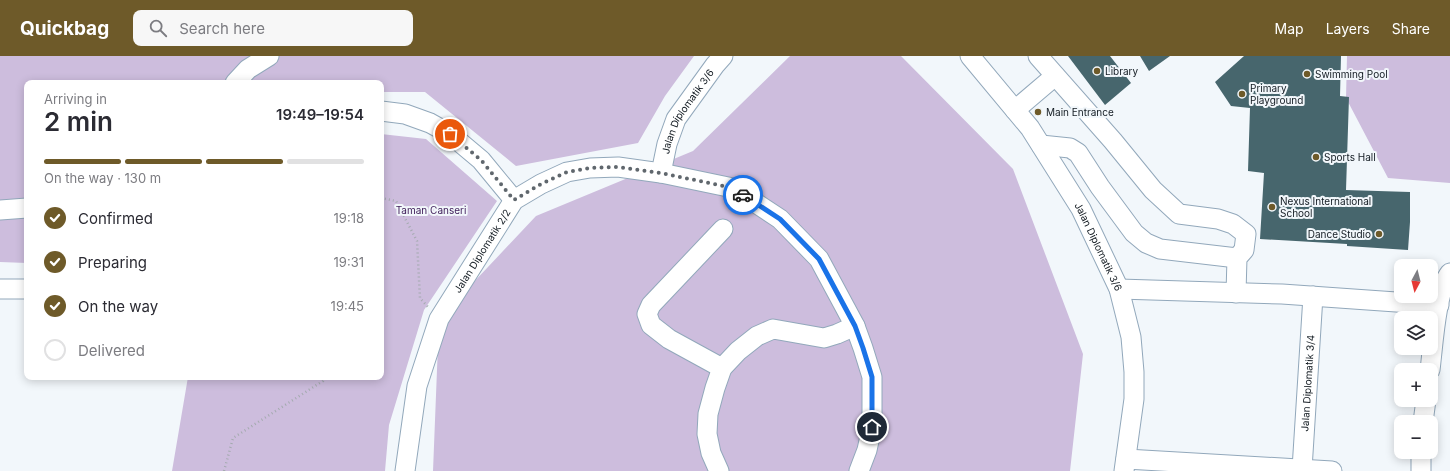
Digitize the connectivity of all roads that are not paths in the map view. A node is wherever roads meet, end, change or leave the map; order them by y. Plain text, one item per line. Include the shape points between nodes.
1 (269, 56) edge
2 (724, 56) edge
3 (970, 56) edge
4 (1038, 56) edge
5 (1055, 76) junction
6 (238, 80) edge
7 (1016, 110) junction
8 (384, 111) edge
9 (1041, 145) junction
10 (661, 173) junction
11 (514, 200) junction
12 (24, 208) edge
13 (0, 210) edge
14 (723, 229) dead end
15 (1237, 258) junction
16 (1450, 273) edge
17 (0, 289) edge
18 (24, 289) edge
19 (1119, 289) junction
20 (1236, 293) junction
21 (1313, 296) junction
22 (1439, 305) junction
23 (855, 326) junction
24 (1431, 363) edge
25 (722, 368) junction
26 (1421, 459) edge
27 (1125, 465) edge
28 (1302, 469) junction
29 (405, 471) edge
30 (719, 471) edge
31 (859, 471) edge
32 (1332, 471) edge
33 (1421, 471) edge

1 - 6 street via 248,69
2 - 10 street, Jalan Diplomatik 3/6 via 676,119
3 - 7 street, Jalan Diplomatik 3/6
4 - 5 street
5 - 7 street
5 - 15 street via 1153,190 1179,214 1218,219 1233,224 1246,234 1244,250
7 - 9 street, Jalan Diplomatik 3/6
8 - 11 street via 405,114 450,134 481,160
9 - 15 street via 1070,148 1078,154 1134,234 1146,243 1160,248
9 - 19 street, Jalan Diplomatik 3/6 via 1081,209
10 - 11 street, Jalan Diplomatik 2/2 via 618,167 567,172
10 - 23 street, Jalan Diplomatik 2/2 via 733,188 780,219 819,259
11 - 29 street, Jalan Diplomatik 2/2 via 439,319 417,386
12 - 13 street
14 - 25 street via 651,305 647,314 651,325 669,339
15 - 20 street
16 - 22 street via 1446,278
17 - 18 street
19 - 20 street
19 - 27 street, Jalan Diplomatik 3/6 via 1131,337 1134,372 1134,399
20 - 21 street
21 - 22 street
21 - 28 street, Jalan Diplomatik 3/4
22 - 24 street
23 - 25 street via 824,338 774,329 757,336
23 - 31 street, Jalan Diplomatik 2/2 via 872,377 873,399 872,427
25 - 30 street via 708,414 707,434 711,453
26 - 33 street
27 - 28 street
28 - 32 street

